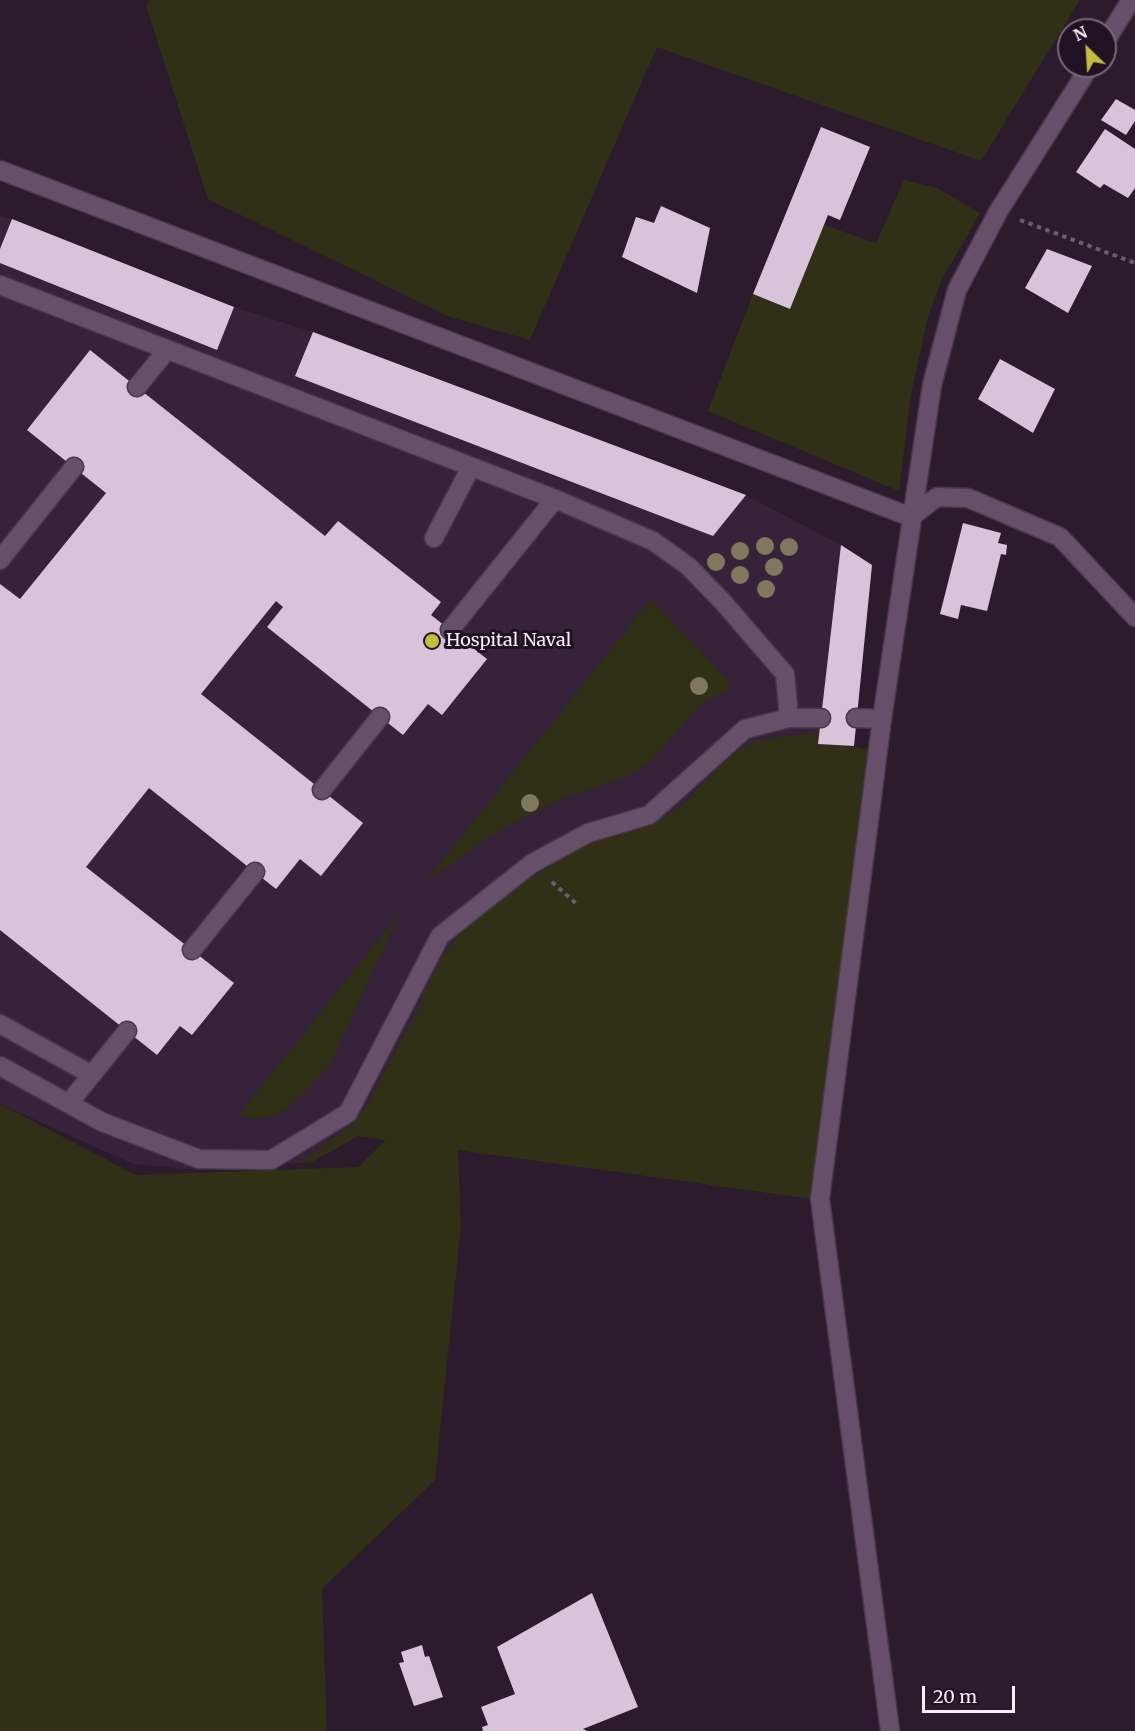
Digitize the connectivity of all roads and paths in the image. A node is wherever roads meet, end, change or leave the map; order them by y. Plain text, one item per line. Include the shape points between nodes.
1 (1131, 0) edge
2 (1117, 23) edge
3 (1082, 78) edge
4 (0, 170) edge
5 (998, 212) junction
6 (1135, 263) edge
7 (0, 285) edge
8 (167, 350) junction
9 (137, 387) dead end
10 (74, 467) dead end
11 (471, 467) junction
12 (555, 499) junction
13 (911, 517) junction
14 (434, 538) dead end
15 (0, 560) edge
16 (1135, 617) edge
17 (450, 630) dead end
18 (380, 717) dead end
19 (789, 718) junction
20 (821, 718) dead end
21 (856, 718) dead end
22 (882, 720) junction
23 (321, 790) dead end
24 (531, 864) junction
25 (255, 872) dead end
26 (579, 906) dead end
27 (192, 950) dead end
28 (0, 1024) edge
29 (127, 1031) dead end
30 (0, 1066) edge
31 (92, 1075) junction
32 (69, 1102) junction
33 (890, 1731) edge

1 - 2 street
3 - 5 street
4 - 13 street
5 - 6 path
5 - 13 street via 957,290 932,385
7 - 8 street
8 - 9 street
8 - 11 street
10 - 15 street
11 - 12 street
11 - 14 street
12 - 17 street
12 - 19 street via 652,541 688,566 784,674
13 - 16 street via 937,497 969,498 1060,537
13 - 22 street
18 - 23 street
19 - 20 street
19 - 24 street via 745,729 649,815 588,833
21 - 22 street
22 - 33 street via 820,1199
24 - 26 path
24 - 32 street via 440,936 348,1113 271,1160 199,1158 102,1122
25 - 27 street
28 - 31 street
29 - 31 street
30 - 32 street
31 - 32 street

